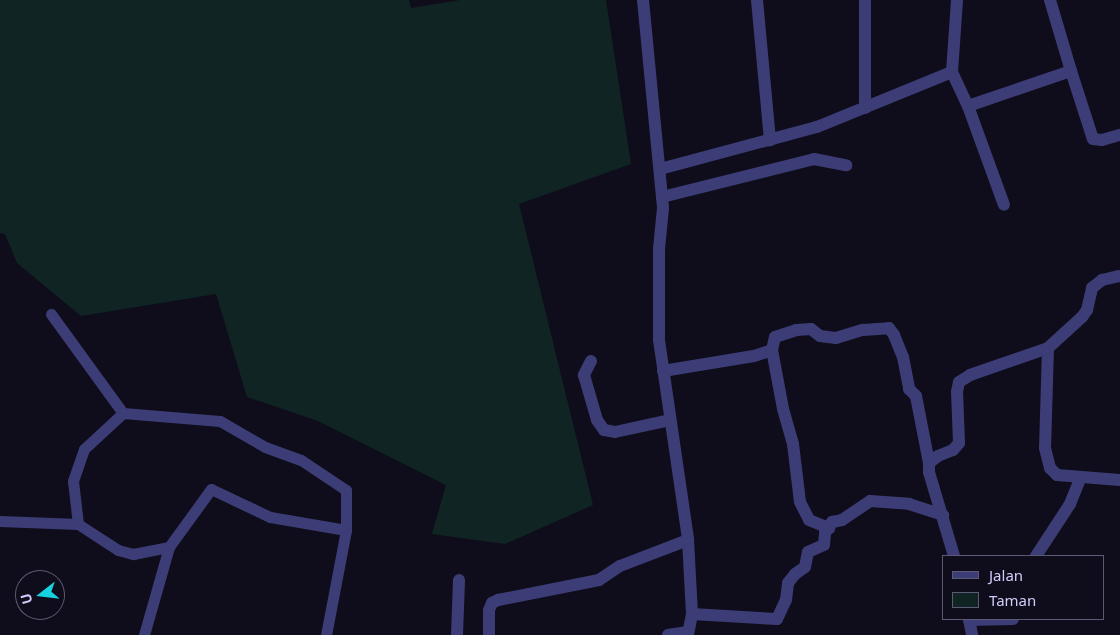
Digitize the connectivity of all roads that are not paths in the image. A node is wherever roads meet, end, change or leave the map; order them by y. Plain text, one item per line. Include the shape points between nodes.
1 (643, 0) edge
2 (757, 0) edge
3 (865, 0) edge
4 (957, 0) edge
5 (1050, 0) edge
6 (1071, 71) junction
7 (952, 72) junction
8 (968, 106) junction
9 (865, 108) junction
10 (1120, 135) edge
11 (770, 140) junction
12 (846, 165) dead end
13 (660, 168) junction
14 (662, 197) junction
15 (1004, 205) dead end
16 (1120, 276) edge
17 (51, 314) dead end
18 (1048, 348) junction
19 (772, 350) junction
20 (591, 361) dead end
21 (663, 371) junction
22 (123, 413) junction
23 (670, 420) junction
24 (929, 463) junction
25 (1081, 476) junction
26 (1120, 480) edge
27 (943, 515) junction
28 (0, 521) edge
29 (78, 524) junction
30 (828, 528) junction
31 (346, 530) junction
32 (688, 540) junction
33 (169, 547) junction
34 (954, 555) edge
35 (1037, 555) edge
36 (459, 580) dead end
37 (692, 614) junction
38 (969, 620) edge
39 (688, 634) edge
40 (144, 635) edge
41 (326, 635) edge
42 (457, 635) edge
43 (490, 635) edge
44 (668, 635) edge
45 (972, 635) edge

1 - 13 street
2 - 11 street
3 - 9 street
4 - 7 street
5 - 6 street
6 - 8 street
6 - 10 street via 1093,139 1097,141
7 - 8 street
7 - 9 street
8 - 15 street
9 - 11 street via 817,127
11 - 13 street
12 - 14 street via 814,159
13 - 14 street
14 - 21 street via 659,340
16 - 18 street via 1102,280 1092,288 1082,317
17 - 22 lane
18 - 24 street via 959,382 959,443
18 - 25 street via 1047,460 1057,475
19 - 21 street
19 - 24 street via 775,337 796,330 811,329 820,336 836,338 863,330 889,328 902,357 909,389 916,396
19 - 30 street via 793,444 800,502 809,520
20 - 23 street via 584,375 597,420 604,430 615,432
21 - 23 street
22 - 29 lane via 84,449 74,481
22 - 31 lane via 220,421 265,448 301,460 346,490
23 - 32 street
24 - 27 street
25 - 26 street
25 - 35 street via 1070,504
27 - 30 street via 909,504 870,501 842,520 832,522
27 - 34 street
28 - 29 lane
29 - 33 lane via 118,550 133,554
30 - 37 street via 824,545 808,552 805,567 788,583 786,600 777,619
31 - 33 lane via 270,517 211,489
31 - 41 lane
32 - 37 street
32 - 43 street via 620,566 599,580 498,600 492,603 490,610
33 - 40 lane
36 - 42 street
37 - 39 street
38 - 45 street
39 - 44 street

